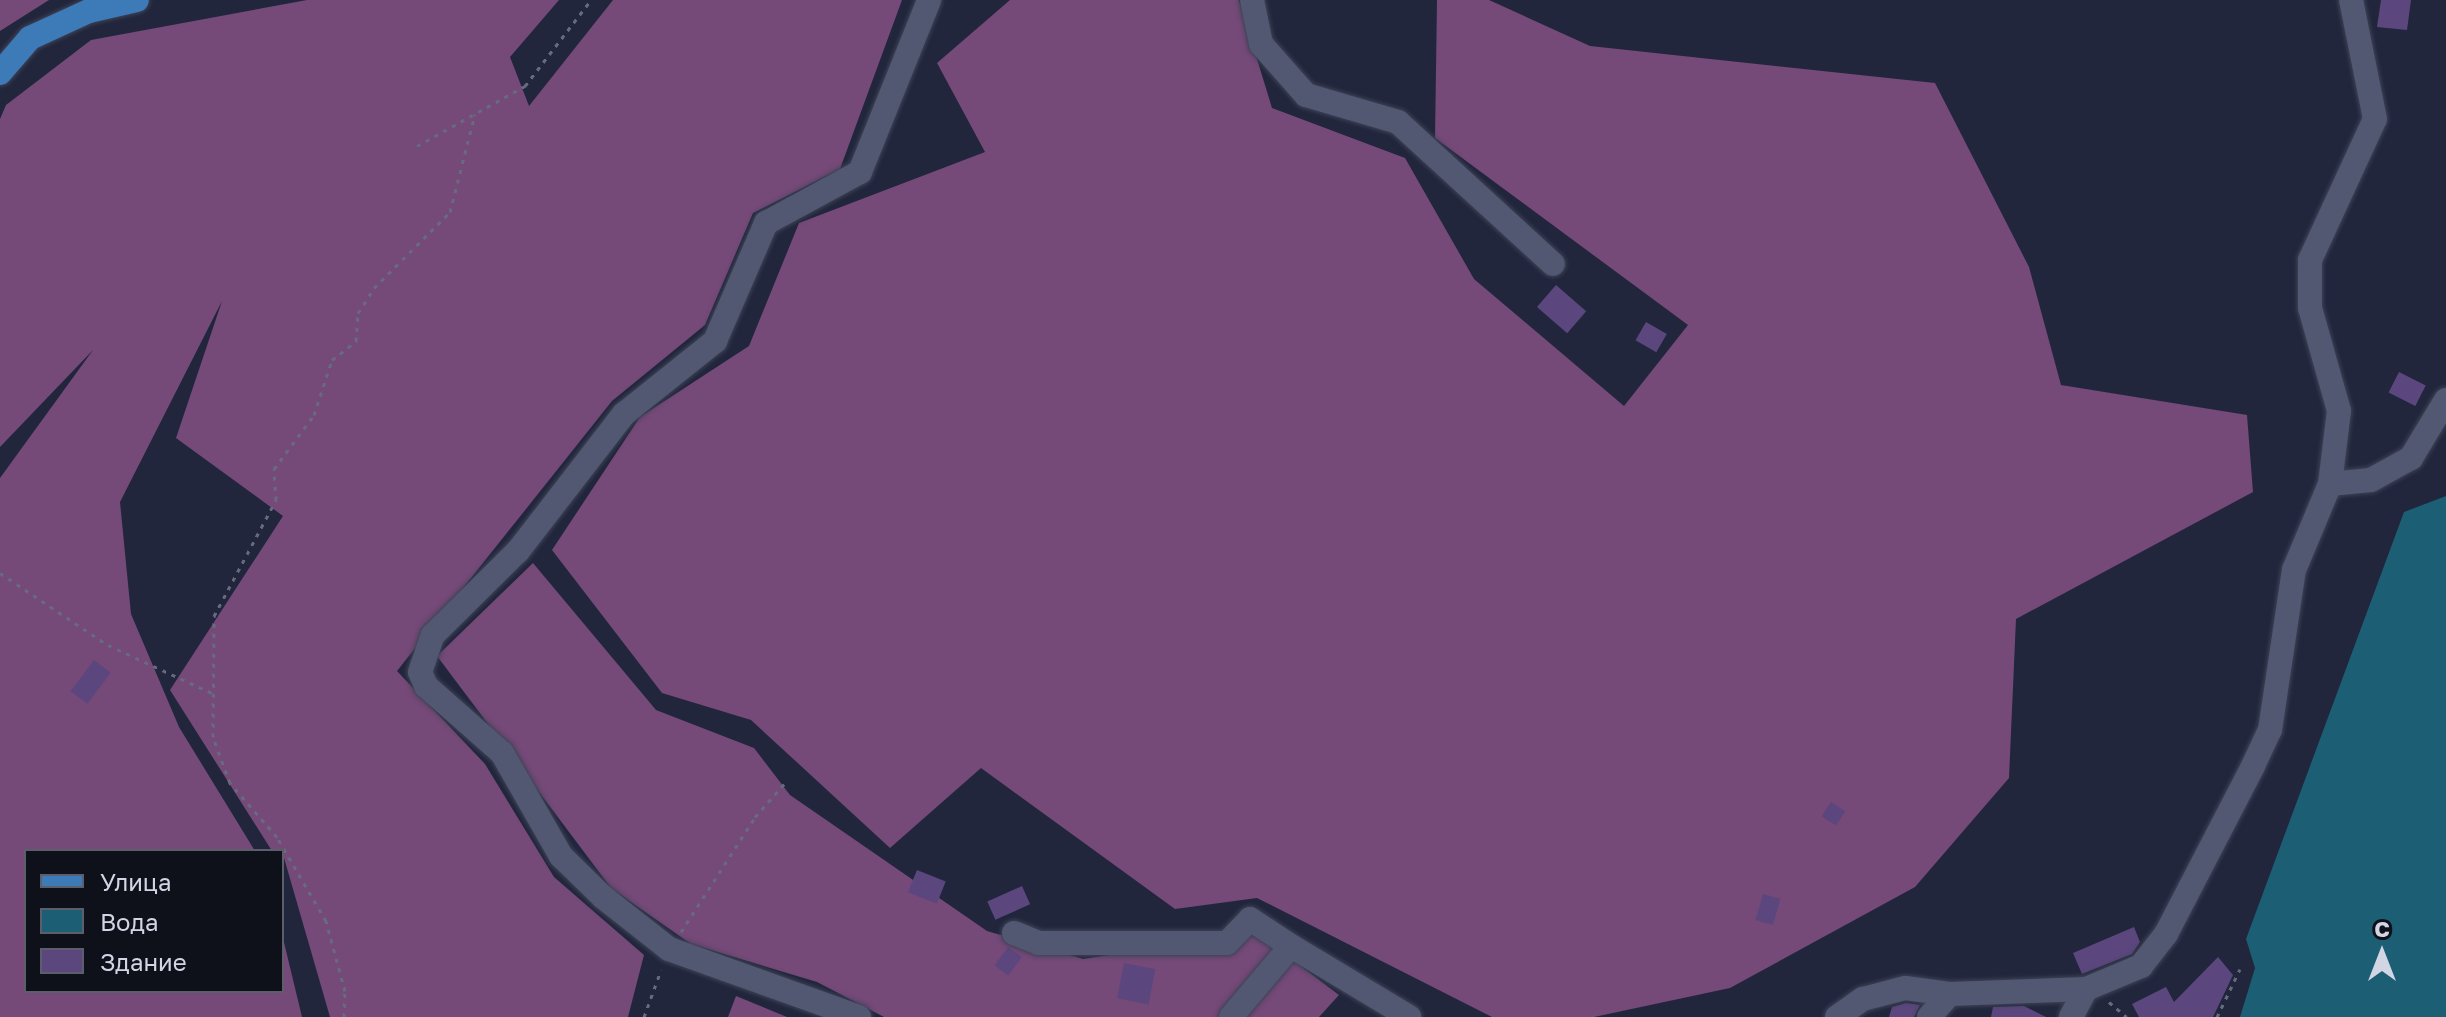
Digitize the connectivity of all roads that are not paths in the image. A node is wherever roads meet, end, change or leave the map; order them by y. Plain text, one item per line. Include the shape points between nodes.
1 (137, 0) edge
2 (929, 0) edge
3 (1252, 0) edge
4 (2351, 0) edge
5 (0, 73) edge
6 (1553, 264) dead end
7 (2446, 400) edge
8 (2330, 484) junction
9 (1014, 933) dead end
10 (1291, 946) junction
11 (2086, 989) junction
12 (1950, 994) junction
13 (859, 1017) edge
14 (1231, 1017) edge
15 (1409, 1017) edge
16 (1837, 1017) edge
17 (1929, 1017) edge
18 (2071, 1017) edge

1 - 5 main road via 89,11 30,38
2 - 13 lane via 860,172 766,223 715,341 624,414 518,551 422,654 426,686 502,753 561,856 669,949
3 - 6 lane via 1261,44 1306,95 1398,122
4 - 8 lane via 2375,119 2310,260 2310,308 2339,411
7 - 8 lane via 2411,458 2371,480
8 - 11 lane via 2294,570 2270,730 2166,934 2141,966
9 - 10 lane via 1039,943 1227,943 1250,919
10 - 14 lane
10 - 15 lane
11 - 12 lane
11 - 18 lane
12 - 16 lane via 1905,988 1863,999
12 - 17 lane

